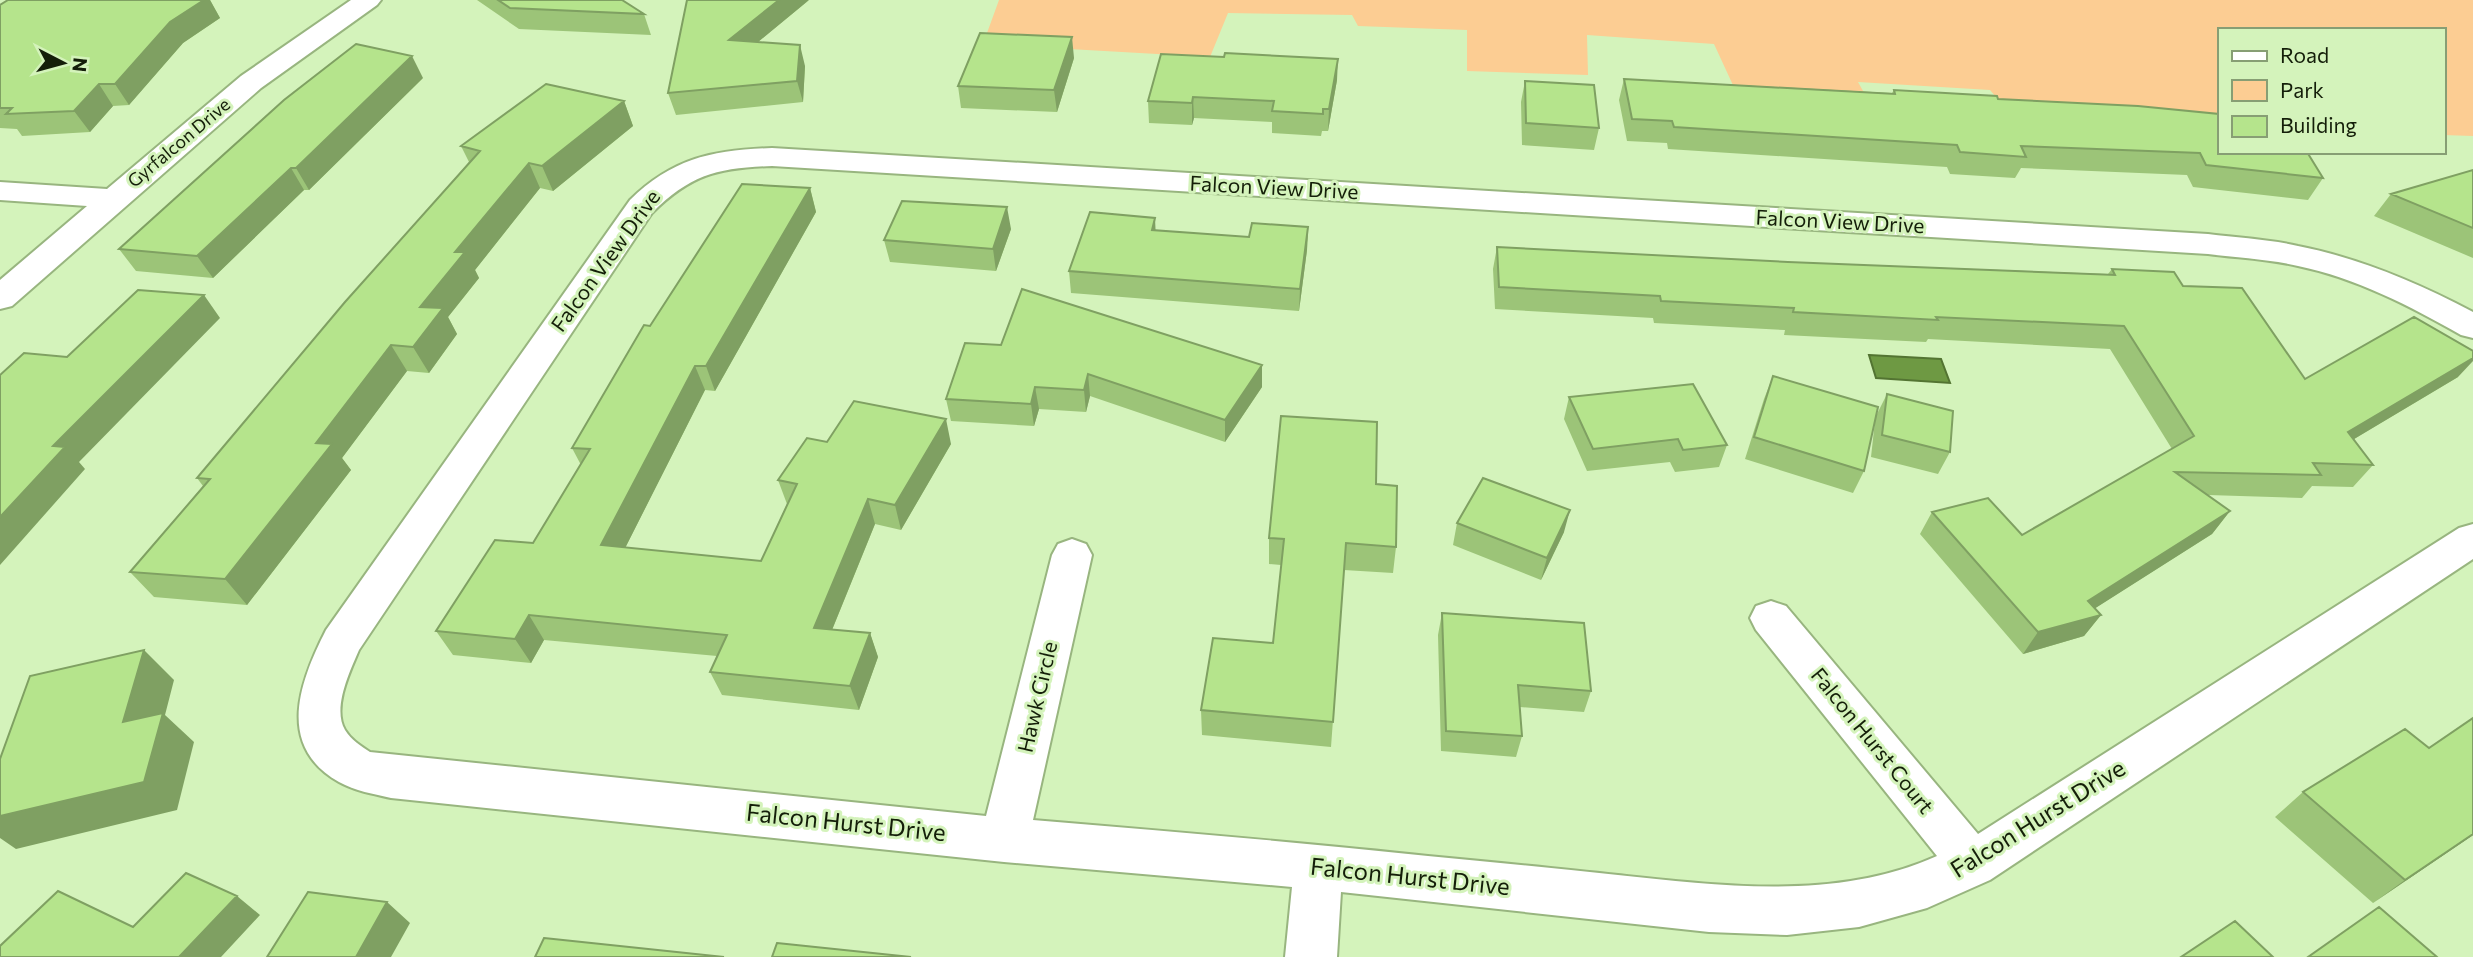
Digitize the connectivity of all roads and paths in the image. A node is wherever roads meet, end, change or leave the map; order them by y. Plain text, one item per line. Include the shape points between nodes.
1 (368, 0) edge
2 (0, 191) edge
3 (113, 199) junction
4 (0, 298) edge
5 (2473, 327) edge
6 (1072, 555) dead end
7 (2464, 557) edge
8 (1771, 618) dead end
9 (326, 677) joint
10 (1004, 839) junction
11 (1973, 864) junction
12 (1318, 867) junction
13 (1311, 957) edge

1 - 3 street, Gyrfalcon Drive via 251,82
2 - 3 street
3 - 4 street, Gyrfalcon Drive
5 - 9 street, Falcon View Drive via 2393,287 2333,266 2275,251 2208,244 734,158 691,168 662,184 641,207 341,642
6 - 10 street, Hawk Circle
7 - 11 street, Falcon Hurst Drive
8 - 11 street, Falcon Hurst Court
9 - 10 street, Falcon Hurst Drive via 317,718 329,747 355,768 391,777
10 - 12 street, Falcon Hurst Drive
11 - 12 street, Falcon Hurst Drive via 1927,885 1859,904 1787,911 1709,908
12 - 13 street

